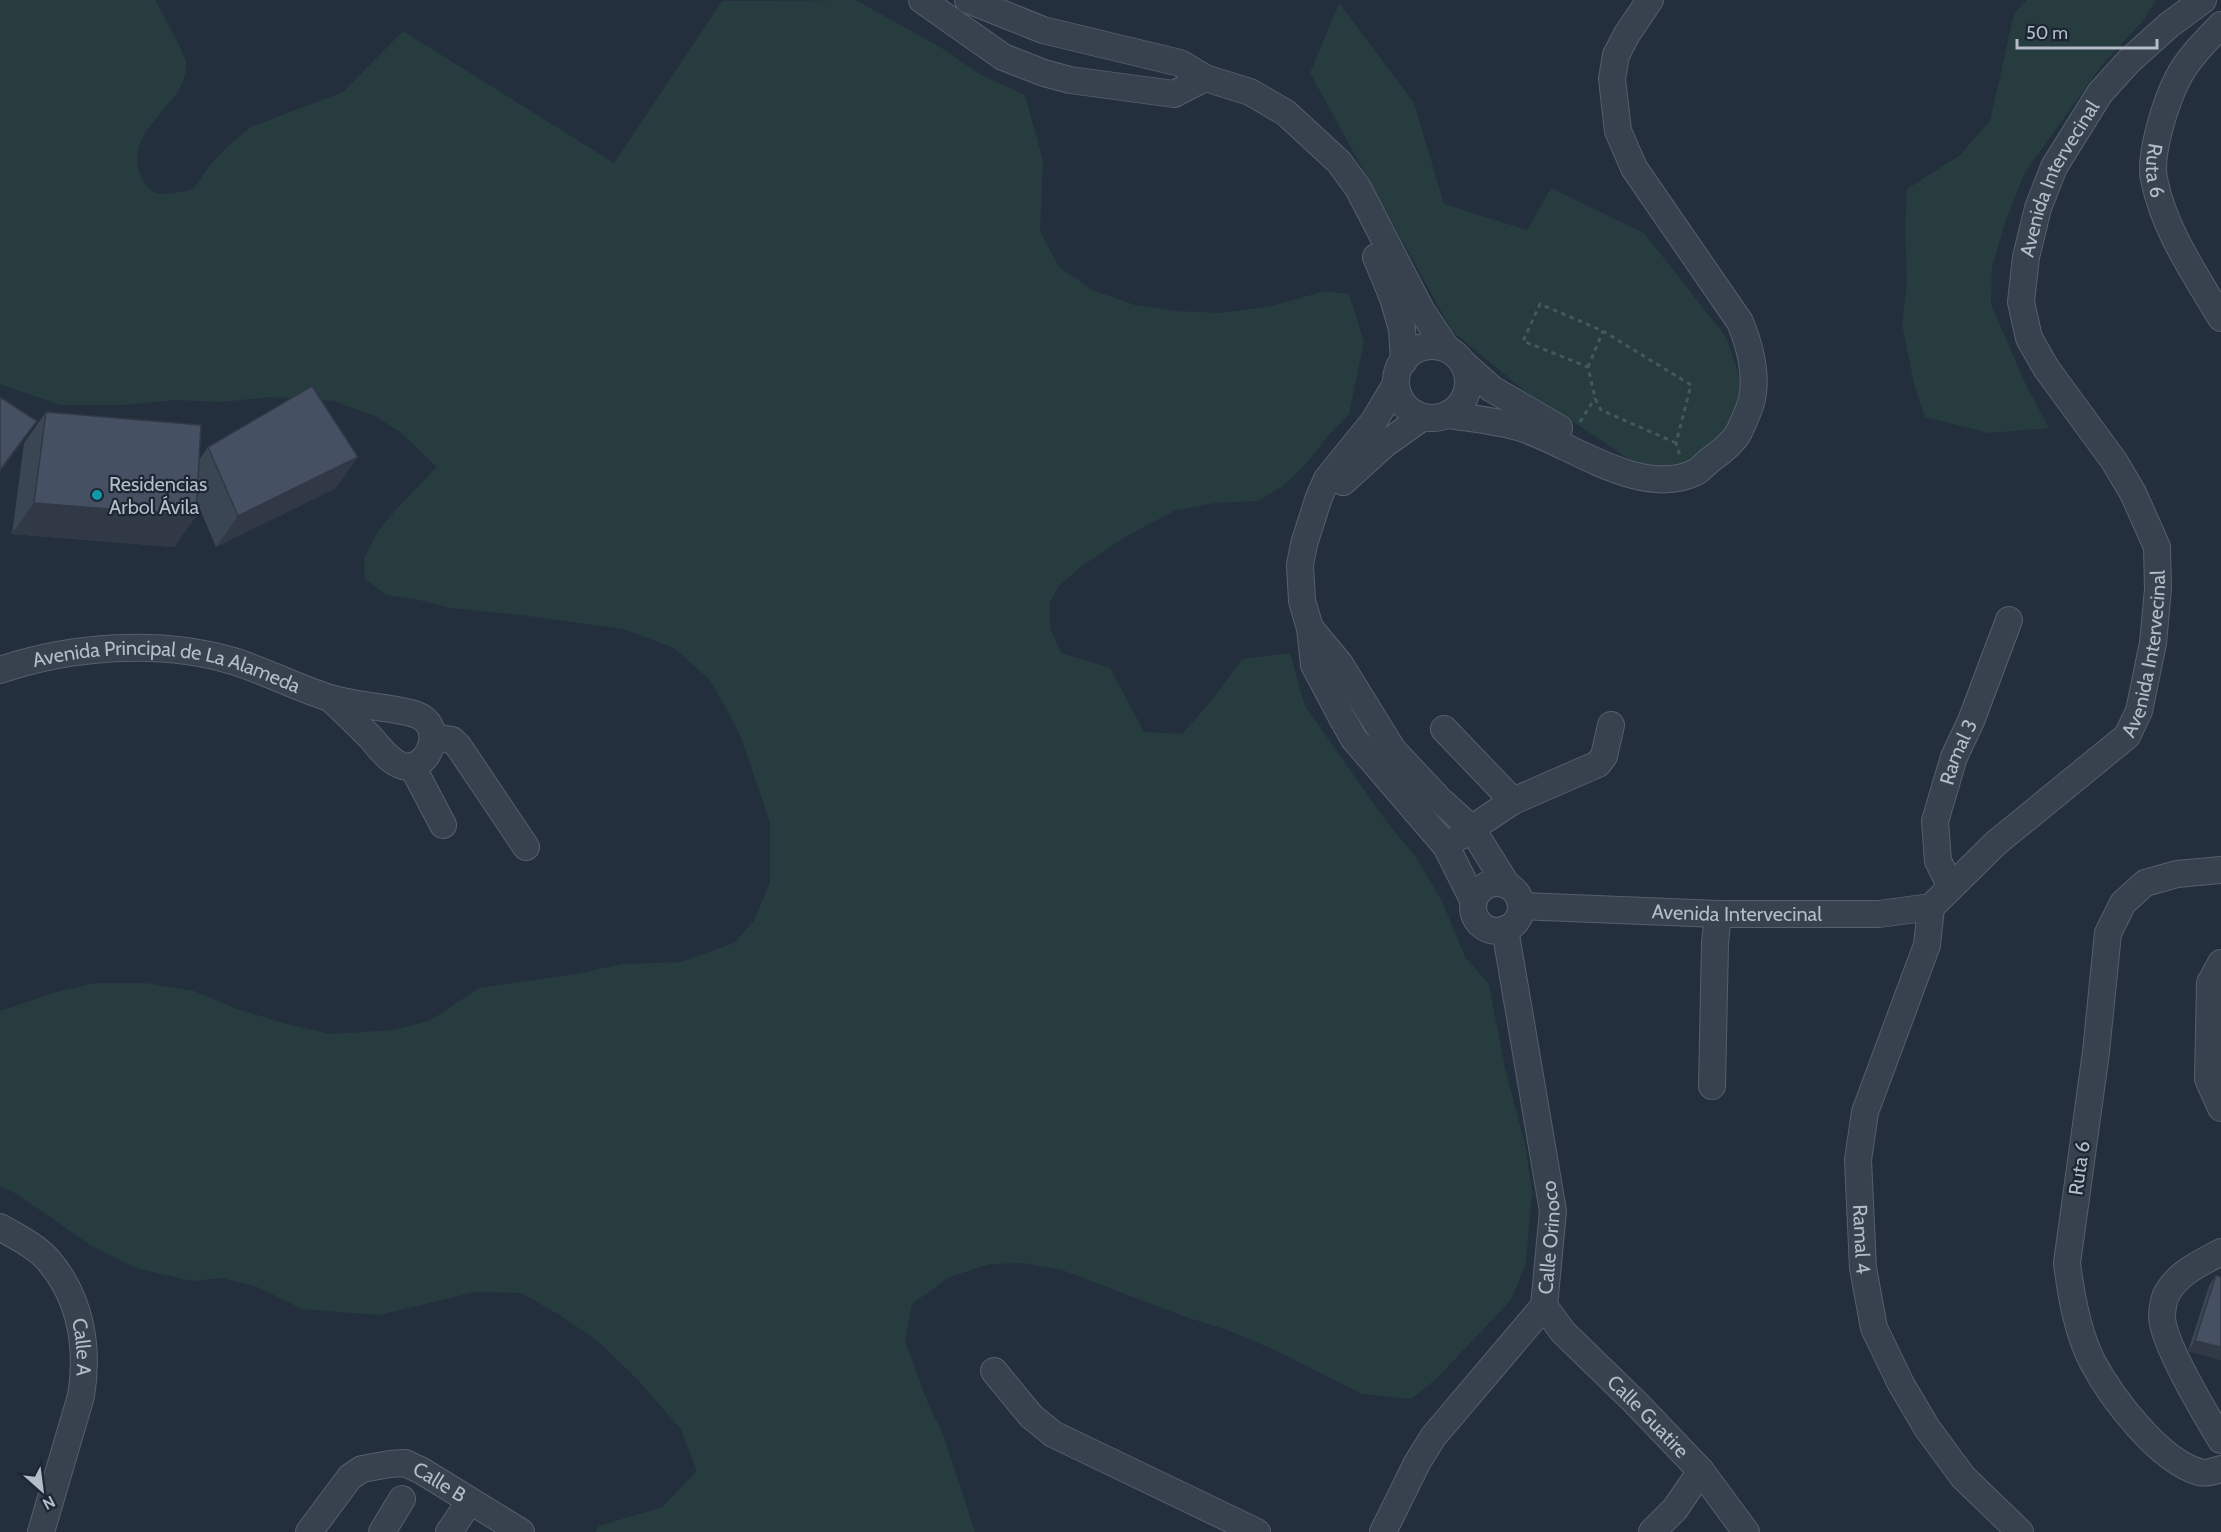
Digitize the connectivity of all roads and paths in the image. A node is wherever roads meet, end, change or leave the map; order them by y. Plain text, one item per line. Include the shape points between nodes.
1 (922, 0) edge
2 (968, 0) edge
3 (1650, 0) edge
4 (2203, 0) edge
5 (2221, 25) edge
6 (1043, 30) junction
7 (1029, 67) junction
8 (1205, 78) junction
9 (1339, 162) junction
10 (2221, 318) edge
11 (1603, 331) junction
12 (1455, 357) junction
13 (1588, 367) junction
14 (1400, 372) junction
15 (1595, 398) junction
16 (1448, 415) junction
17 (1423, 417) junction
18 (1571, 436) junction
19 (1676, 443) junction
20 (1607, 465) junction
21 (1685, 475) junction
22 (1315, 510) junction
23 (2009, 620) dead end
24 (1310, 628) junction
25 (0, 670) edge
26 (331, 699) junction
27 (1364, 702) junction
28 (1341, 716) junction
29 (1611, 725) dead end
30 (1444, 729) dead end
31 (434, 737) junction
32 (412, 766) junction
33 (1513, 801) junction
34 (443, 825) dead end
35 (1472, 829) junction
36 (1446, 846) junction
37 (526, 847) dead end
38 (2221, 870) edge
39 (1507, 885) junction
40 (1951, 887) junction
41 (1473, 900) junction
42 (1521, 906) junction
43 (1931, 907) junction
44 (1718, 914) junction
45 (1505, 929) junction
46 (2221, 963) edge
47 (1712, 1086) dead end
48 (2221, 1108) edge
49 (0, 1227) edge
50 (2221, 1252) edge
51 (1544, 1306) junction
52 (994, 1371) dead end
53 (2221, 1440) edge
54 (2221, 1469) edge
55 (1701, 1471) junction
56 (402, 1499) dead end
57 (470, 1501) junction
58 (41, 1532) edge
59 (309, 1532) edge
60 (382, 1532) edge
61 (449, 1532) edge
62 (521, 1532) edge
63 (1257, 1532) edge
64 (1383, 1532) edge
65 (1652, 1532) edge
66 (1746, 1532) edge
67 (2020, 1532) edge

1 - 7 street via 1003,57
2 - 6 street
3 - 21 street via 1616,55 1612,79 1618,131 1634,168 1740,322 1749,345 1752,369 1753,394 1737,436 1695,472
4 - 40 street, Avenida Intervecinal via 2129,61 2100,93 2054,167 2038,208 2026,257 2021,303 2030,338 2046,368 2114,461 2157,547 2153,643 2139,711 2127,736 1996,843
5 - 10 street, Ruta 6 via 2178,77 2156,141 2153,176 2162,211 2178,246
6 - 7 street
6 - 8 street via 1180,63
7 - 8 street via 1070,80 1174,94
8 - 9 street via 1250,93 1286,113
9 - 12 street via 1358,188 1421,310
9 - 14 street via 1346,196 1393,298 1402,329
11 - 13 path
11 - 13 path via 1540,304 1523,341
11 - 19 path via 1691,385
12 - 14 street via 1435,346 1424,347 1412,352
12 - 16 street via 1468,375 1468,386 1465,397
12 - 18 street via 1492,388
13 - 15 path
14 - 17 street via 1398,392 1405,406
14 - 22 street via 1387,403 1327,479
15 - 18 path
15 - 19 path via 1601,410
16 - 17 street
16 - 20 street via 1525,429
17 - 22 street via 1378,450
18 - 20 street
19 - 21 path
20 - 21 street via 1628,475
22 - 24 street via 1300,565 1301,592
23 - 40 street, Ramal 3 via 1954,757 1935,821 1938,861
24 - 27 street via 1340,664
24 - 28 street via 1314,665
25 - 26 street, Avenida Principal de La Alameda via 51,656 147,647 230,660
26 - 31 street, Avenida Principal de La Alameda via 414,713 429,724
26 - 32 street, Avenida Principal de La Alameda via 389,758 402,766
27 - 28 street via 1348,702
27 - 35 street via 1393,750
28 - 36 street via 1354,739
29 - 33 street via 1604,756 1598,764
30 - 33 street
31 - 32 street via 430,750
31 - 37 street via 452,740 459,747
32 - 34 street
33 - 35 street
35 - 36 street
35 - 39 street
36 - 41 street
38 - 54 street, Ruta 6 via 2177,874 2145,883 2123,903 2108,933 2067,1263 2070,1293 2092,1360 2132,1419 2176,1462 2201,1473
39 - 41 street via 1487,885
39 - 42 street via 1517,893
40 - 43 street, Avenida Intervecinal
41 - 45 street via 1474,915 1483,927
42 - 44 street, Avenida Intervecinal
42 - 45 street via 1515,922
43 - 44 street, Avenida Intervecinal via 1879,914
43 - 67 street, Ramal 4 via 1927,945 1865,1112 1858,1160 1863,1268 1874,1328 1927,1428 1963,1477
44 - 47 street
45 - 51 street, Calle Orinoco via 1553,1211
46 - 48 street via 2210,983 2208,1079
49 - 58 street, Calle A via 48,1260 71,1296 84,1337 81,1395
50 - 53 street via 2182,1274 2166,1294 2162,1316 2169,1341
51 - 55 street, Calle Guatire via 1563,1332
51 - 64 street, Calle Orinoco via 1433,1437
52 - 63 street via 1030,1416 1053,1434
55 - 65 street via 1675,1509
55 - 66 street, Calle Guatire
56 - 60 street
57 - 59 street, Calle B via 405,1463 376,1466 350,1477
57 - 61 street
57 - 62 street, Calle B

